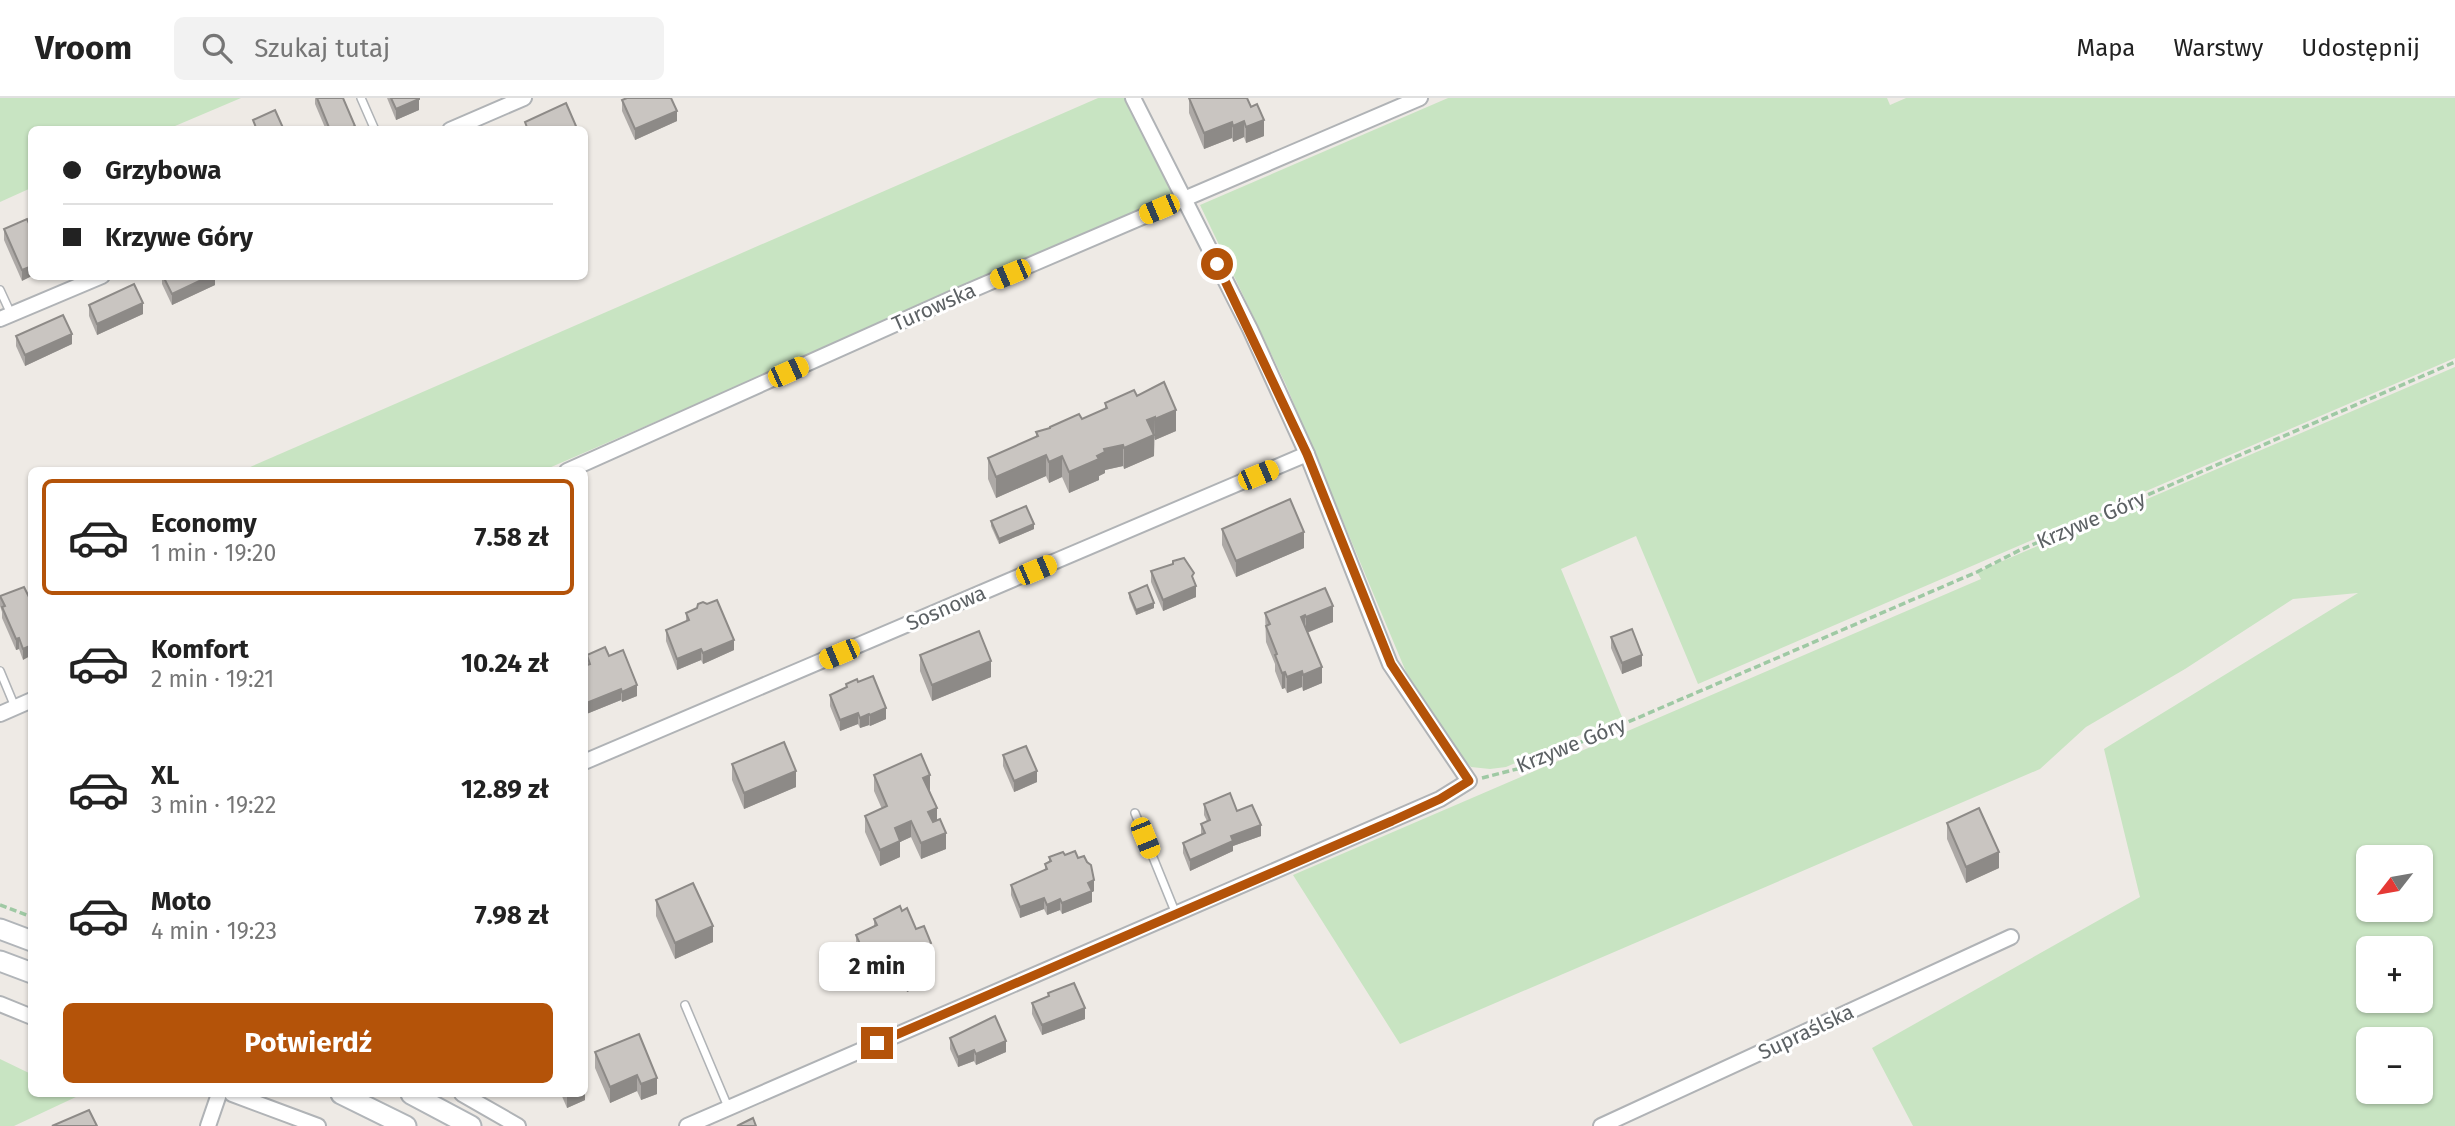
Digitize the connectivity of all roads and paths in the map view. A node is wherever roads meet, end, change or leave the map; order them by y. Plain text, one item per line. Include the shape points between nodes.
1 (361, 98) edge
2 (1133, 98) edge
3 (1420, 98) edge
4 (517, 100) edge
5 (373, 126) edge
6 (459, 126) edge
7 (1184, 199) junction
8 (93, 280) edge
9 (0, 290) edge
10 (6, 317) edge
11 (2455, 362) edge
12 (1307, 454) junction
13 (576, 467) edge
14 (0, 671) edge
15 (28, 703) edge
16 (15, 708) junction
17 (0, 714) edge
18 (588, 760) edge
19 (1469, 781) junction
20 (1135, 813) dead end
21 (0, 905) edge
22 (1177, 915) junction
23 (28, 916) edge
24 (0, 929) edge
25 (2011, 937) dead end
26 (28, 940) edge
27 (0, 961) edge
28 (28, 972) edge
29 (0, 1004) edge
30 (685, 1005) dead end
31 (28, 1015) edge
32 (218, 1097) edge
33 (240, 1097) edge
34 (347, 1097) edge
35 (417, 1097) edge
36 (467, 1097) edge
37 (728, 1107) junction
38 (208, 1126) edge
39 (318, 1126) edge
40 (405, 1126) edge
41 (471, 1126) edge
42 (518, 1126) edge
43 (687, 1126) edge
44 (1601, 1126) edge

1 - 5 lane
2 - 7 street
3 - 7 street, Turowska
4 - 6 street
7 - 12 street
7 - 13 street, Turowska
8 - 10 street
9 - 10 lane
11 - 19 path, Krzywe Góry via 1521,768
12 - 18 street, Sosnowa
12 - 19 street via 1391,664
14 - 16 lane
15 - 16 street
16 - 17 street
19 - 22 street via 1440,799
20 - 22 lane
21 - 23 path
22 - 37 street
24 - 26 main road
25 - 44 street, Supraślska
27 - 28 main road
29 - 31 street
30 - 37 lane
32 - 38 street
33 - 39 street
34 - 40 main road
35 - 41 main road
36 - 42 street
37 - 43 street

